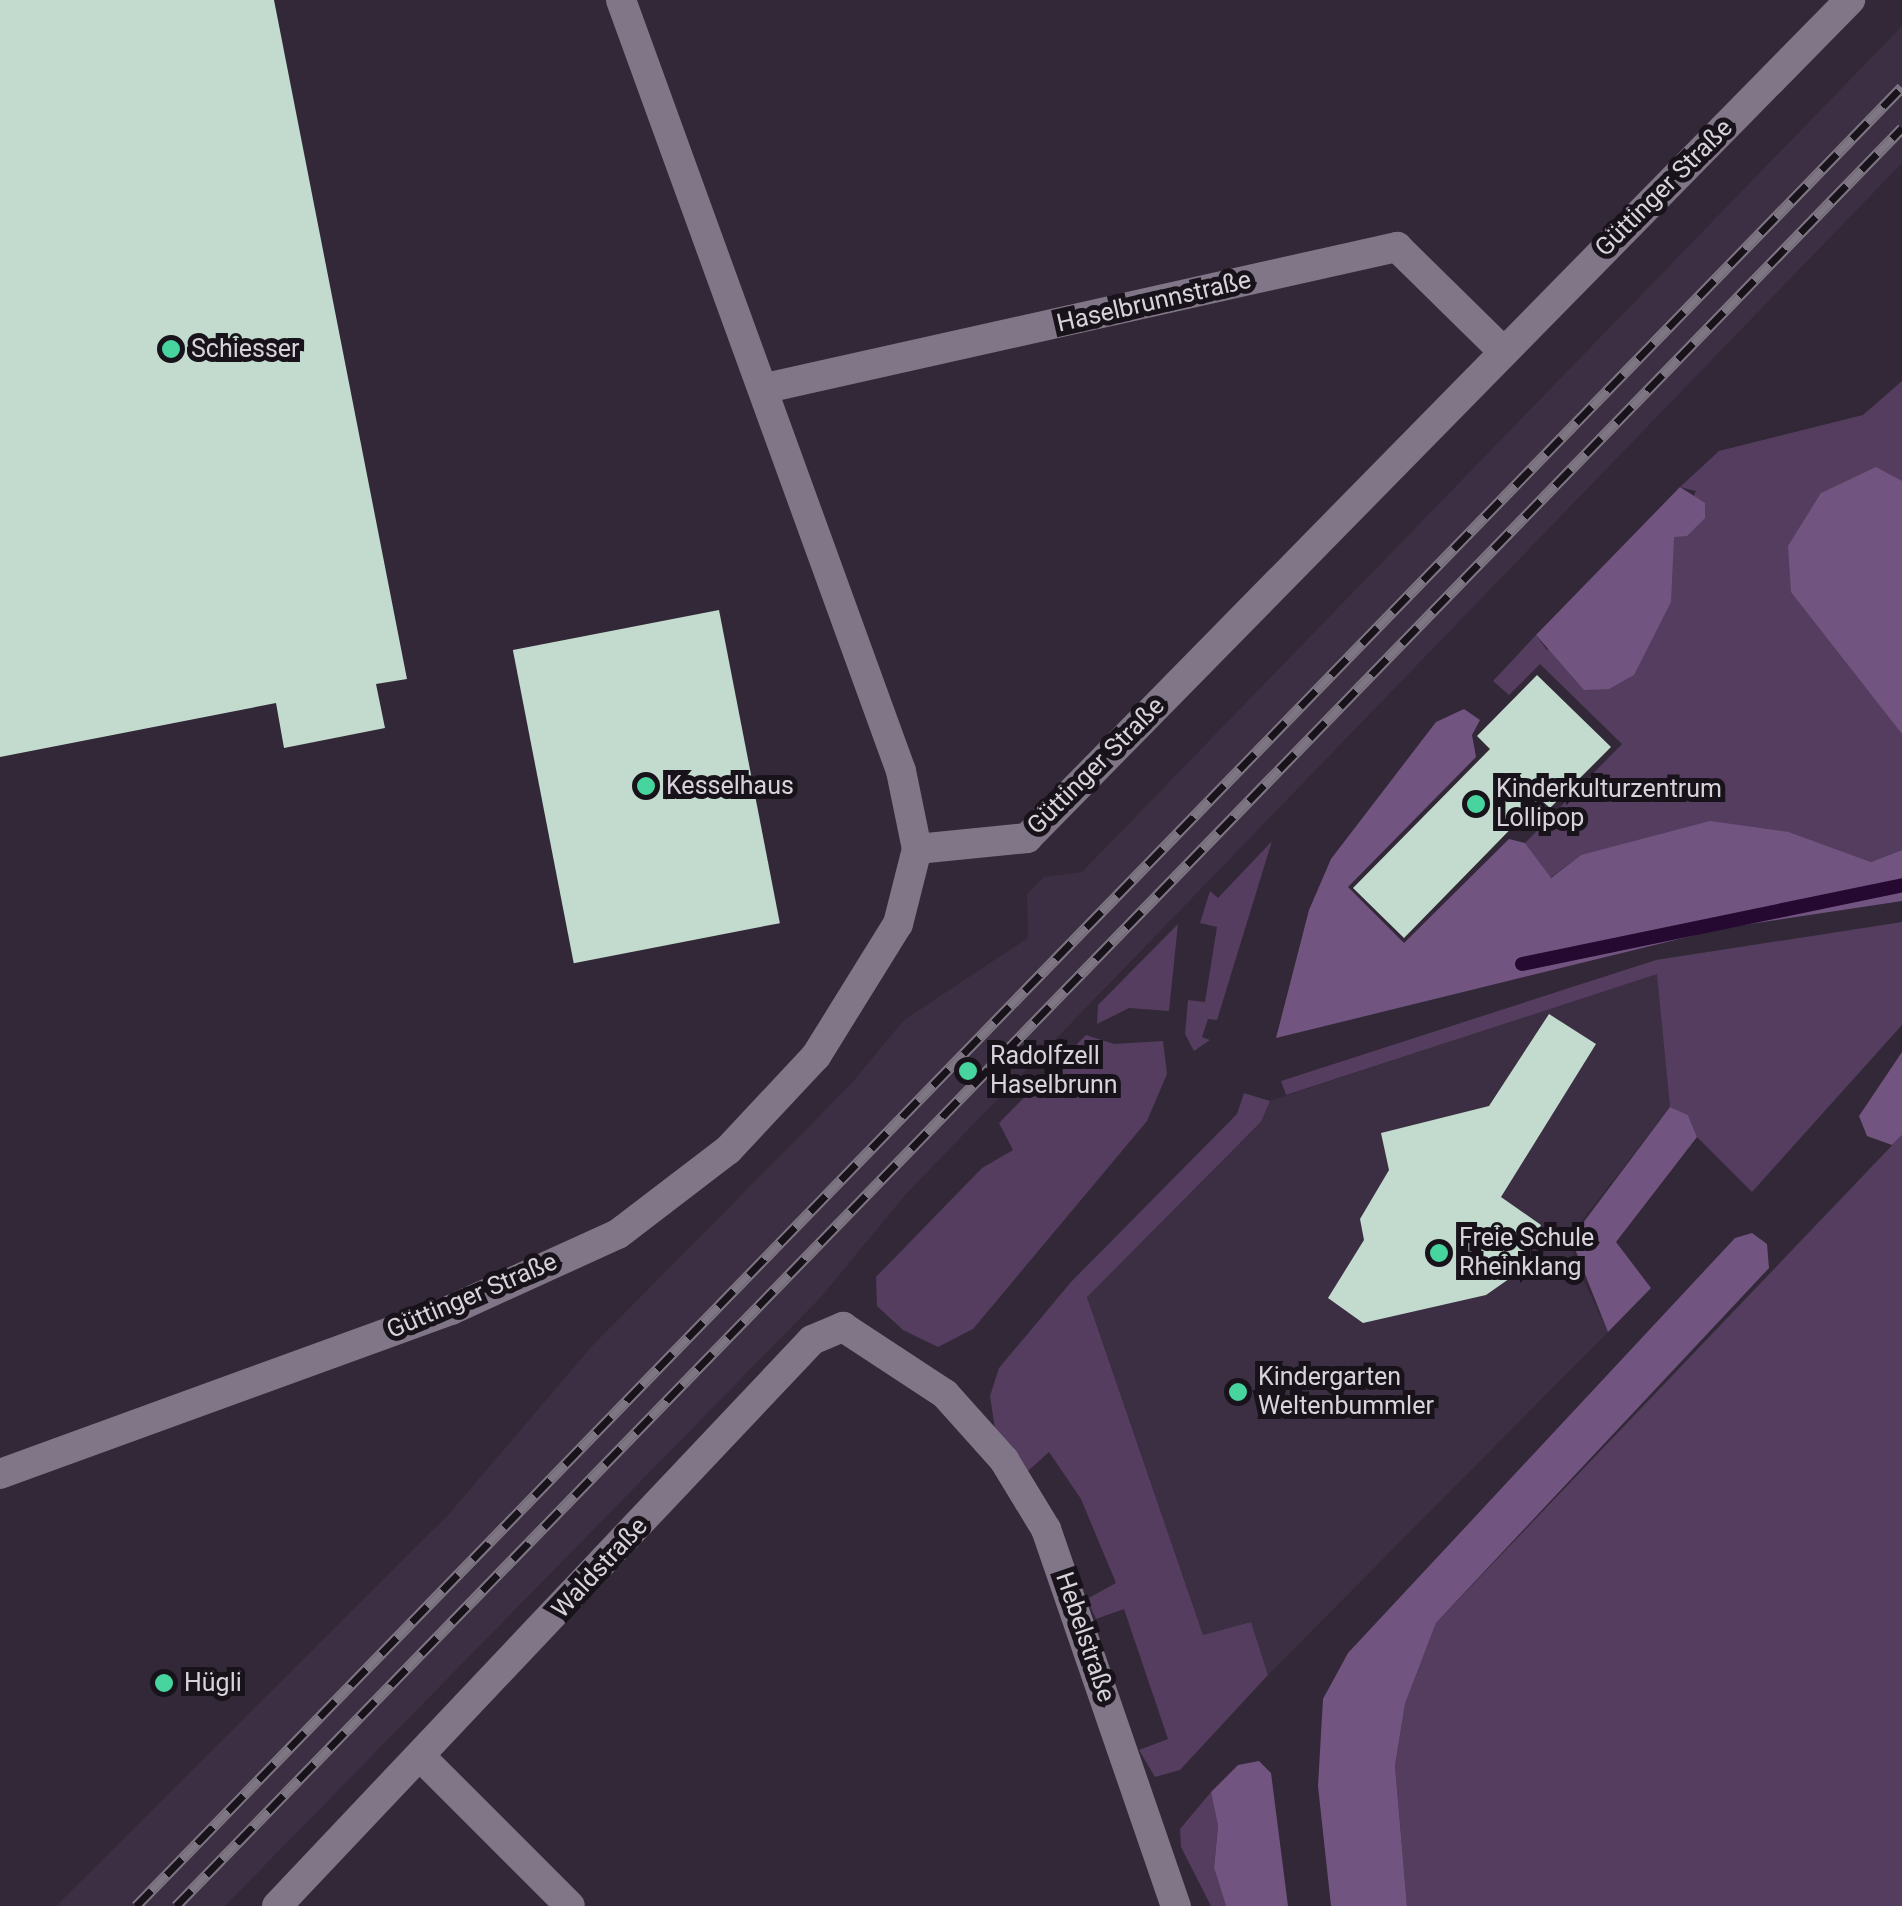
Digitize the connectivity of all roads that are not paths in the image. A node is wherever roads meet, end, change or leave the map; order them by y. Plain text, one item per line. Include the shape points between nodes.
1 (621, 0) edge
2 (1850, 0) edge
3 (1503, 351) junction
4 (766, 388) junction
5 (917, 849) junction
6 (945, 1394) joint
7 (0, 1474) edge
8 (422, 1758) junction
9 (277, 1906) edge
10 (570, 1906) edge
11 (1176, 1906) edge

1 - 4 street
2 - 3 street, Güttinger Straße
3 - 4 street, Haselbrunnstraße via 1397,247
3 - 5 street, Güttinger Straße via 1027,838
4 - 5 street via 901,771
5 - 7 street, Güttinger Straße via 898,924 816,1056 728,1150 618,1234 451,1310
6 - 8 street, Waldstraße via 843,1327 812,1340
6 - 11 street, Hebelstraße via 1004,1460 1046,1529
8 - 9 street, Waldstraße
8 - 10 street

